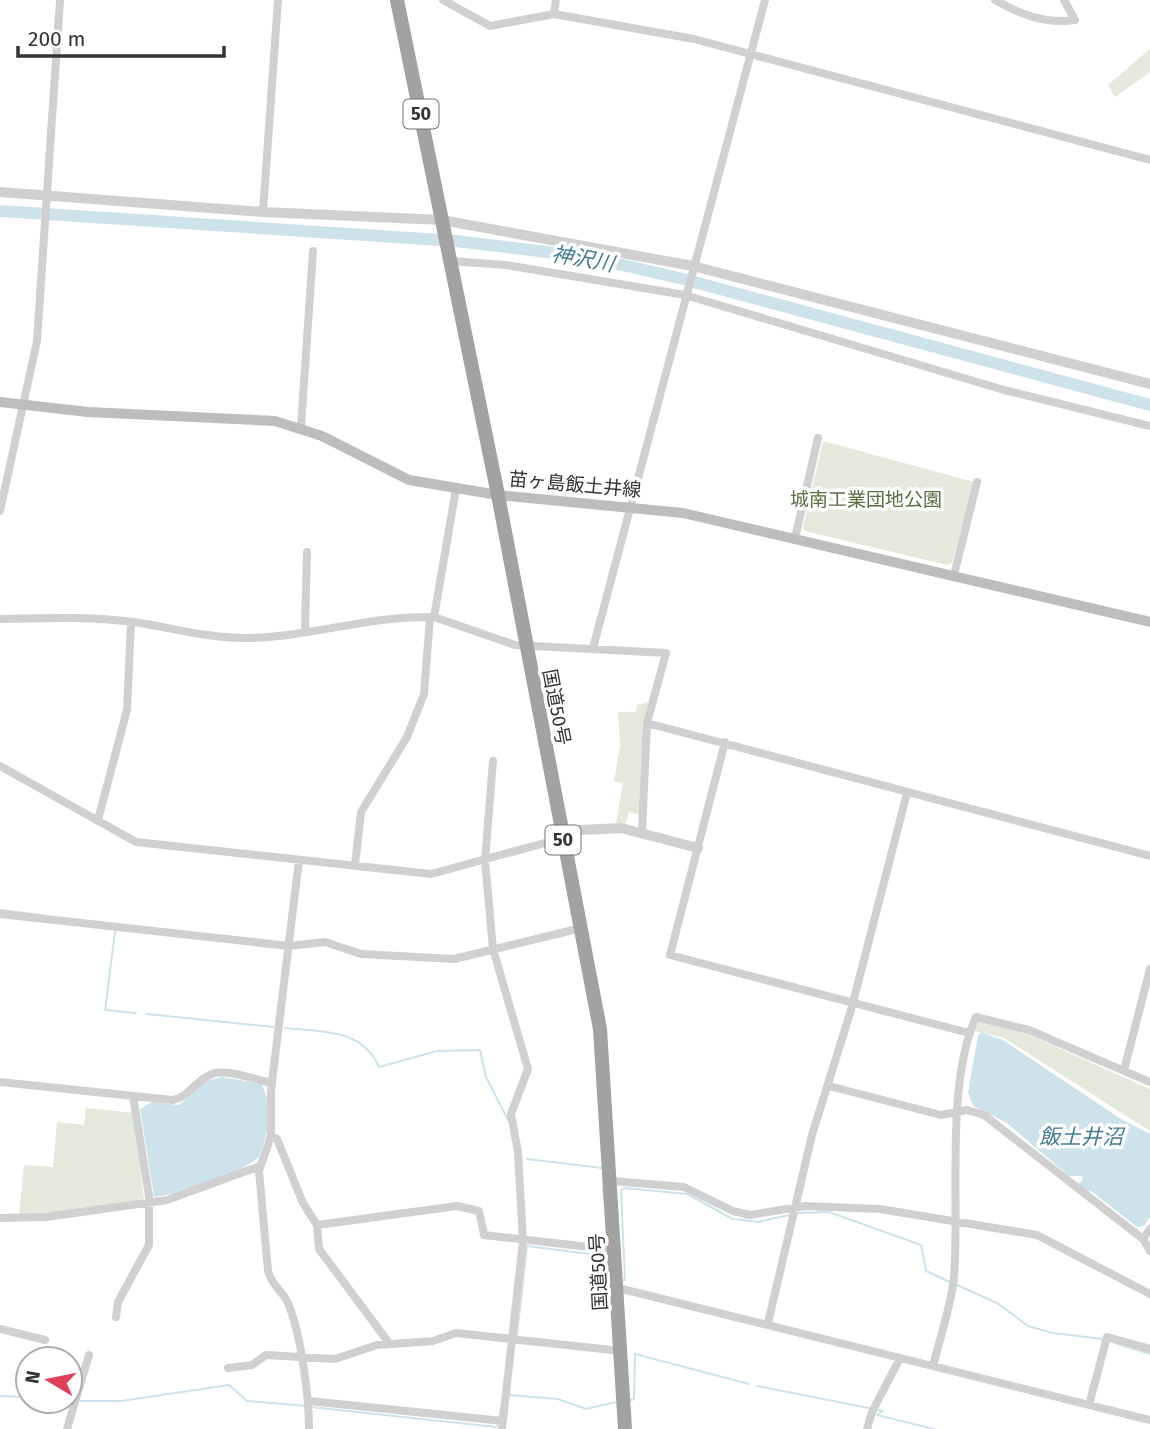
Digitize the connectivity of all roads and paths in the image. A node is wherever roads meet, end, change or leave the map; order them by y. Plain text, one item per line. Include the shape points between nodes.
1 (60, 0) edge
2 (278, 0) edge
3 (397, 0) edge
4 (443, 0) edge
5 (556, 0) edge
6 (765, 0) edge
7 (995, 0) edge
8 (1064, 0) edge
9 (554, 14) junction
10 (750, 55) junction
11 (1150, 159) edge
12 (0, 192) edge
13 (47, 199) junction
14 (263, 212) junction
15 (443, 224) junction
16 (313, 251) dead end
17 (450, 259) junction
18 (693, 268) junction
19 (686, 294) junction
20 (1150, 384) edge
21 (0, 402) edge
22 (23, 405) junction
23 (1150, 426) edge
24 (301, 427) junction
25 (818, 438) dead end
26 (977, 481) dead end
27 (456, 489) junction
28 (498, 495) junction
29 (631, 506) junction
30 (0, 511) edge
31 (795, 538) junction
32 (307, 552) dead end
33 (954, 575) junction
34 (432, 617) junction
35 (0, 619) edge
36 (131, 622) junction
37 (1150, 622) edge
38 (305, 631) junction
39 (526, 644) junction
40 (593, 648) junction
41 (647, 723) junction
42 (725, 742) junction
43 (493, 761) dead end
44 (0, 766) edge
45 (907, 793) junction
46 (98, 820) junction
47 (642, 833) junction
48 (562, 835) junction
49 (698, 848) junction
50 (1150, 856) edge
51 (299, 860) junction
52 (485, 861) junction
53 (355, 865) junction
54 (0, 914) edge
55 (581, 928) junction
56 (289, 946) junction
57 (493, 949) junction
58 (1150, 970) edge
59 (851, 1002) junction
60 (969, 1033) junction
61 (1124, 1070) junction
62 (0, 1082) edge
63 (1150, 1082) edge
64 (272, 1083) junction
65 (829, 1086) junction
66 (133, 1096) junction
67 (958, 1113) junction
68 (271, 1136) junction
69 (260, 1166) junction
70 (612, 1181) junction
71 (149, 1202) junction
72 (798, 1206) junction
73 (0, 1218) edge
74 (954, 1221) junction
75 (317, 1225) junction
76 (1150, 1229) edge
77 (1143, 1239) junction
78 (523, 1241) junction
79 (616, 1250) junction
80 (1150, 1251) edge
81 (618, 1288) junction
82 (1150, 1294) edge
83 (116, 1317) dead end
84 (768, 1323) junction
85 (0, 1329) edge
86 (514, 1338) junction
87 (45, 1340) dead end
88 (389, 1343) junction
89 (1150, 1349) edge
90 (621, 1351) junction
91 (89, 1355) dead end
92 (300, 1357) junction
93 (900, 1358) junction
94 (933, 1366) junction
95 (228, 1368) dead end
96 (309, 1401) junction
97 (1089, 1405) junction
98 (1150, 1420) edge
99 (503, 1425) edge
100 (67, 1429) edge
101 (309, 1429) edge
102 (625, 1429) edge
103 (867, 1429) edge

1 - 13 street
2 - 14 street
3 - 15 highway, 国道50号 / 50
4 - 9 street via 490,26
5 - 9 street
6 - 10 street
7 - 8 street via 1026,16 1075,20
9 - 10 street via 694,39
10 - 11 street
10 - 18 street
12 - 13 street
13 - 14 street
13 - 22 street via 37,341
14 - 15 street
15 - 17 highway, 国道50号 / 50
15 - 18 street
16 - 24 street
17 - 19 street
17 - 28 highway, 国道50号 / 50
18 - 19 street
18 - 20 street
19 - 23 street via 1004,390
19 - 29 street
21 - 22 main road, 苗ヶ島飯土井線
22 - 24 main road, 苗ヶ島飯土井線 via 275,421
22 - 30 street
24 - 27 main road, 苗ヶ島飯土井線 via 409,480
25 - 31 street
26 - 33 street
27 - 28 main road, 苗ヶ島飯土井線
27 - 34 street
28 - 29 main road, 苗ヶ島飯土井線
28 - 39 highway, 国道50号 / 50
29 - 31 main road, 苗ヶ島飯土井線
29 - 40 street
31 - 33 main road, 苗ヶ島飯土井線
32 - 38 street
33 - 37 main road, 苗ヶ島飯土井線
34 - 38 street via 368,620
34 - 39 street via 515,645
34 - 53 street via 424,694 407,737 362,812
35 - 36 street
36 - 38 street via 243,638
36 - 46 street via 127,710
39 - 40 street
39 - 48 highway, 国道50号 / 50
40 - 41 street via 666,653
41 - 42 street
41 - 47 street
42 - 45 street
42 - 49 street
43 - 52 street
44 - 46 street
45 - 50 street
45 - 59 street
46 - 51 street via 136,842
47 - 48 street via 621,828
47 - 49 street
48 - 52 street
48 - 55 highway, 国道50号 / 50
49 - 59 street via 670,955
51 - 53 street
51 - 56 street
52 - 53 street via 431,874
52 - 57 street
54 - 56 street
55 - 57 street
55 - 70 highway, 国道50号 / 50 via 600,1029
56 - 57 street via 325,942 361,954 454,959
56 - 64 street
57 - 78 street via 528,1069 511,1114 519,1152
58 - 61 street
59 - 60 street
59 - 65 street
60 - 61 street via 976,1017 1030,1030
60 - 67 street
61 - 63 street
62 - 66 street
64 - 66 street via 216,1073 178,1099
64 - 68 street
65 - 67 street via 941,1115
65 - 72 street via 812,1135
66 - 71 street
67 - 74 street
67 - 77 street via 975,1111 999,1124
68 - 69 street
68 - 75 street via 277,1139
69 - 71 street via 188,1194
69 - 92 street via 268,1271 288,1304
70 - 72 street via 684,1187 750,1215
70 - 79 highway, 国道50号 / 50
71 - 73 street via 46,1217
71 - 83 street via 148,1249 118,1302
72 - 74 street via 880,1209
72 - 84 street
74 - 82 street via 1037,1234
74 - 94 street via 954,1280
75 - 78 street via 453,1206 479,1211 484,1235
75 - 88 street via 319,1249
76 - 77 street
77 - 80 street
78 - 79 street
78 - 86 street
79 - 81 highway, 国道50号 / 50
81 - 84 street
81 - 90 highway, 国道50号 / 50
84 - 93 street
85 - 87 street
86 - 88 street via 456,1333 433,1341
86 - 90 street
86 - 99 street
88 - 92 street via 335,1359
89 - 97 street via 1107,1337
90 - 102 highway, 国道50号 / 50
91 - 100 street
92 - 95 street via 266,1355 252,1365
92 - 96 street
93 - 94 street
93 - 103 street
94 - 97 street
96 - 99 street
96 - 101 street
97 - 98 street

